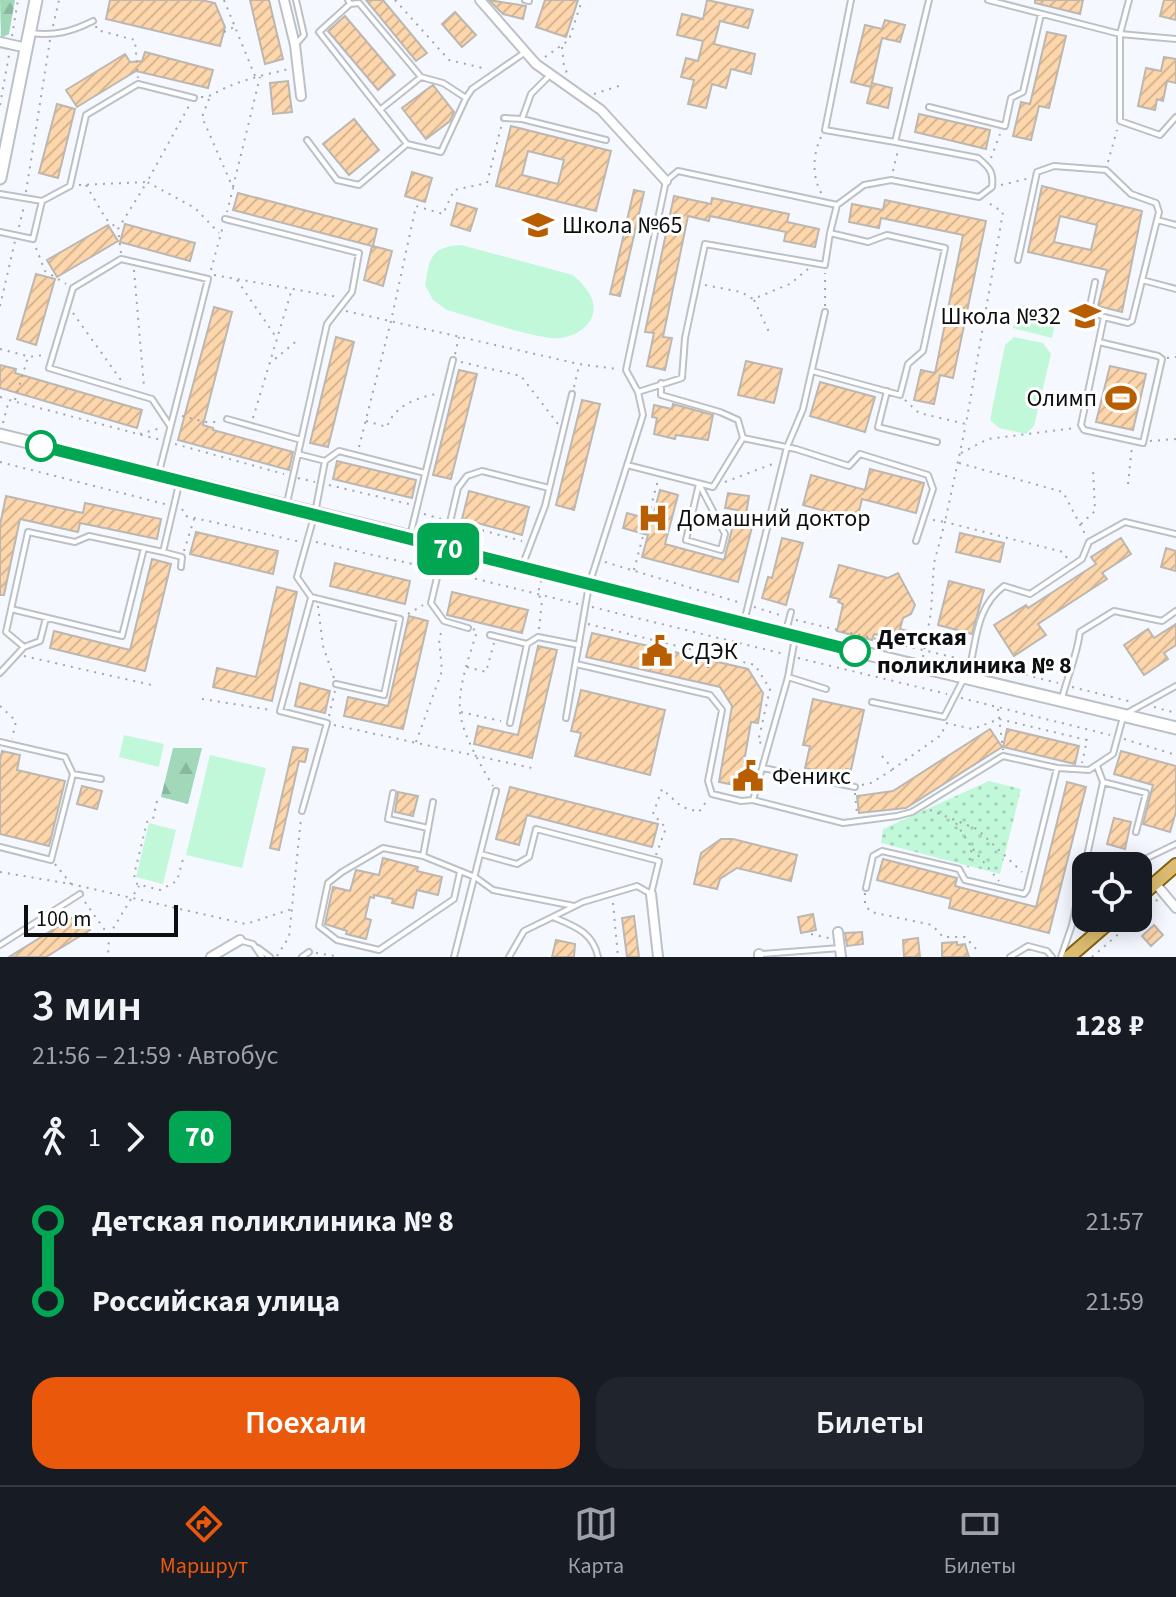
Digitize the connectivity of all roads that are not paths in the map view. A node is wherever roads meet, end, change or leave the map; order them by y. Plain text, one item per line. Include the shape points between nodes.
1 (36, 0) edge
2 (284, 0) edge
3 (296, 0) edge
4 (480, 0) edge
5 (851, 0) edge
6 (929, 0) edge
7 (988, 0) edge
8 (1129, 0) edge
9 (349, 2) edge
10 (1041, 14) junction
11 (93, 21) road end
12 (30, 33) junction
13 (1120, 34) junction
14 (1176, 39) edge
15 (0, 42) edge
16 (295, 45) junction
17 (27, 48) junction
18 (526, 52) junction
19 (551, 74) junction
20 (421, 77) junction
21 (301, 96) dead end
22 (194, 98) road end
23 (466, 98) junction
24 (929, 107) dead end
25 (381, 109) junction
26 (1176, 117) edge
27 (504, 118) road end
28 (522, 119) junction
29 (307, 140) dead end
30 (606, 140) dead end
31 (897, 143) junction
32 (407, 144) junction
33 (1, 163) edge
34 (0, 178) edge
35 (666, 181) junction
36 (0, 194) edge
37 (42, 201) junction
38 (837, 205) junction
39 (225, 219) road end
40 (1157, 220) junction
41 (1176, 225) edge
42 (0, 232) edge
43 (830, 233) junction
44 (1018, 260) dead end
45 (1142, 280) junction
46 (1095, 282) dead end
47 (1176, 289) edge
48 (825, 312) road end
49 (1104, 317) junction
50 (1099, 342) junction
51 (453, 360) road end
52 (812, 371) junction
53 (661, 383) junction
54 (887, 391) junction
55 (638, 392) junction
56 (572, 394) road end
57 (227, 419) dead end
58 (170, 426) junction
59 (0, 435) edge
60 (743, 438) junction
61 (301, 440) junction
62 (937, 442) dead end
63 (787, 447) junction
64 (298, 454) junction
65 (325, 461) junction
66 (627, 465) junction
67 (425, 473) junction
68 (158, 475) junction
69 (180, 480) junction
70 (699, 484) junction
71 (549, 488) junction
72 (286, 506) junction
73 (315, 513) junction
74 (1176, 534) edge
75 (409, 537) junction
76 (916, 541) dead end
77 (144, 548) junction
78 (444, 548) junction
79 (163, 552) junction
80 (181, 567) dead end
81 (522, 567) junction
82 (589, 585) junction
83 (314, 598) junction
84 (11, 609) junction
85 (1176, 611) edge
86 (791, 615) road end
87 (46, 617) junction
88 (743, 624) junction
89 (468, 628) dead end
90 (790, 635) junction
91 (493, 636) road end
92 (527, 644) junction
93 (579, 645) junction
94 (24, 647) junction
95 (576, 664) junction
96 (0, 673) edge
97 (788, 677) junction
98 (965, 678) junction
99 (336, 684) road end
100 (1176, 686) edge
101 (826, 689) dead end
102 (1061, 700) junction
103 (872, 702) dead end
104 (1124, 715) junction
105 (566, 718) dead end
106 (510, 723) road end
107 (1176, 728) edge
108 (0, 742) edge
109 (1097, 765) junction
110 (763, 768) junction
111 (1057, 768) junction
112 (73, 774) junction
113 (101, 779) dead end
114 (1103, 782) junction
115 (855, 787) road end
116 (496, 791) road end
117 (393, 793) dead end
118 (753, 800) junction
119 (433, 802) dead end
120 (302, 811) road end
121 (428, 828) junction
122 (1136, 832) dead end
123 (1176, 844) edge
124 (0, 847) edge
125 (481, 854) junction
126 (423, 856) junction
127 (1152, 856) edge
128 (1176, 865) edge
129 (460, 872) junction
130 (475, 877) junction
131 (1155, 883) junction
132 (1152, 886) edge
133 (866, 888) road end
134 (80, 894) road end
135 (651, 894) junction
136 (574, 906) junction
137 (1176, 908) edge
138 (553, 917) junction
139 (1098, 932) edge
140 (240, 940) joint
141 (253, 944) junction
142 (839, 944) edge
143 (0, 945) edge
144 (309, 952) road end
145 (759, 956) edge
146 (211, 957) edge
147 (262, 957) edge
148 (270, 957) edge
149 (302, 957) edge
150 (454, 957) edge
151 (509, 957) edge
152 (598, 957) edge
153 (658, 957) edge
154 (1010, 957) edge
155 (1052, 957) edge
156 (1061, 957) edge
157 (1069, 957) edge

1 - 12 main road
2 - 16 street
3 - 16 lane via 304,35
4 - 18 street
5 - 31 lane via 825,130
6 - 31 lane
7 - 10 lane
8 - 13 lane
9 - 20 lane via 359,3
9 - 25 lane via 319,32
10 - 13 lane
10 - 24 lane via 1023,92 1011,98 1005,126
11 - 12 lane via 51,36
12 - 17 main road
13 - 14 lane
13 - 26 lane via 1120,121 1160,135
15 - 17 street
16 - 21 street
17 - 33 main road
18 - 19 street
18 - 23 lane
19 - 28 lane via 531,94
19 - 35 street via 601,110
20 - 23 lane
20 - 25 lane
22 - 37 lane via 138,84 86,115 70,186
23 - 32 lane via 441,152
25 - 32 lane
27 - 28 lane
28 - 30 lane
29 - 32 lane via 337,180 359,185
31 - 38 lane via 978,158 989,167 992,187 979,197 891,180 864,185
33 - 34 main road
35 - 38 lane via 678,171
35 - 55 lane via 626,370
36 - 37 lane
37 - 42 lane via 33,239
38 - 43 lane
39 - 61 lane via 359,253 352,292 327,324
40 - 41 lane
40 - 44 lane via 1156,203 1131,194 1106,170 1054,166 1037,172
40 - 45 lane
43 - 53 lane via 825,265 705,244 682,378
43 - 54 lane via 868,242 887,235 945,248 923,351 908,364 900,395
45 - 47 lane
45 - 49 lane via 1131,322
46 - 49 lane via 1089,311
48 - 52 lane
49 - 50 lane
50 - 50 lane via 1081,427 1141,444 1162,359
51 - 67 lane
52 - 54 lane
52 - 63 lane
53 - 55 lane
53 - 60 lane via 661,395 738,420
54 - 62 lane via 878,427
55 - 66 lane via 643,415
56 - 71 lane
57 - 61 lane
58 - 58 lane via 209,276 121,259 73,288 49,368 152,399
58 - 68 lane
59 - 68 main road
60 - 63 lane
60 - 70 lane via 713,487
61 - 64 lane
63 - 76 lane via 849,466 860,454 928,475 933,489
63 - 88 lane
64 - 65 lane
64 - 72 lane
65 - 67 lane via 339,451
65 - 73 lane
66 - 70 lane
66 - 82 lane
67 - 75 lane
68 - 69 main road
69 - 72 main road
69 - 79 lane
70 - 70 lane via 686,540 721,550 725,534
71 - 78 lane via 482,471 467,476 458,488
71 - 81 lane
72 - 73 main road
73 - 75 main road
73 - 83 lane via 297,577
74 - 98 lane via 1125,522 1089,542 1082,559 1030,594 1004,586 983,607
75 - 78 main road
77 - 79 lane
77 - 84 lane via 89,536 75,542 28,532
77 - 87 lane via 122,636
78 - 81 main road
78 - 89 lane via 431,603 444,621
79 - 80 lane via 182,557
81 - 82 main road
82 - 88 main road
82 - 93 lane
83 - 99 lane via 400,619 384,695
83 - 120 lane via 280,711 327,723
84 - 87 lane
84 - 94 lane via 6,632
85 - 102 lane via 1162,621 1114,611 1080,632
86 - 90 lane
87 - 94 lane via 40,641
88 - 90 main road
90 - 97 lane
90 - 98 main road
91 - 92 lane
92 - 93 lane via 538,637
92 - 106 lane
93 - 95 lane
94 - 96 lane
95 - 105 lane
95 - 118 lane via 710,695 722,710 708,781 712,794
97 - 101 lane
97 - 110 lane
98 - 102 main road
98 - 103 lane via 944,717
100 - 104 lane
102 - 104 main road
104 - 107 main road
104 - 109 lane via 1113,754
108 - 112 lane via 65,757
109 - 111 lane via 1089,770
109 - 114 lane
110 - 115 lane
110 - 118 lane
111 - 118 lane via 1003,756 921,807 843,823
111 - 133 lane via 1024,894 965,880 959,869 878,851
112 - 113 lane
112 - 124 lane via 51,860
114 - 122 lane via 1146,793
114 - 156 lane
116 - 125 lane
117 - 121 lane via 388,819
119 - 121 lane
121 - 126 lane
123 - 127 lane
125 - 130 lane
125 - 135 lane via 517,864 529,857 536,829 659,861
126 - 129 lane
126 - 129 lane via 383,848 342,872 328,883 319,926 337,940 379,950 454,899
128 - 131 main road
129 - 130 lane
130 - 136 lane via 493,890
130 - 150 lane
131 - 132 main road
131 - 137 street
134 - 143 lane
135 - 136 lane via 637,886
135 - 153 street
136 - 138 lane
138 - 151 lane via 524,931
138 - 152 lane via 591,937
139 - 157 main road
140 - 141 lane
140 - 146 street
141 - 147 lane
141 - 148 lane
142 - 145 lane
144 - 149 lane
154 - 155 lane via 1028,946

